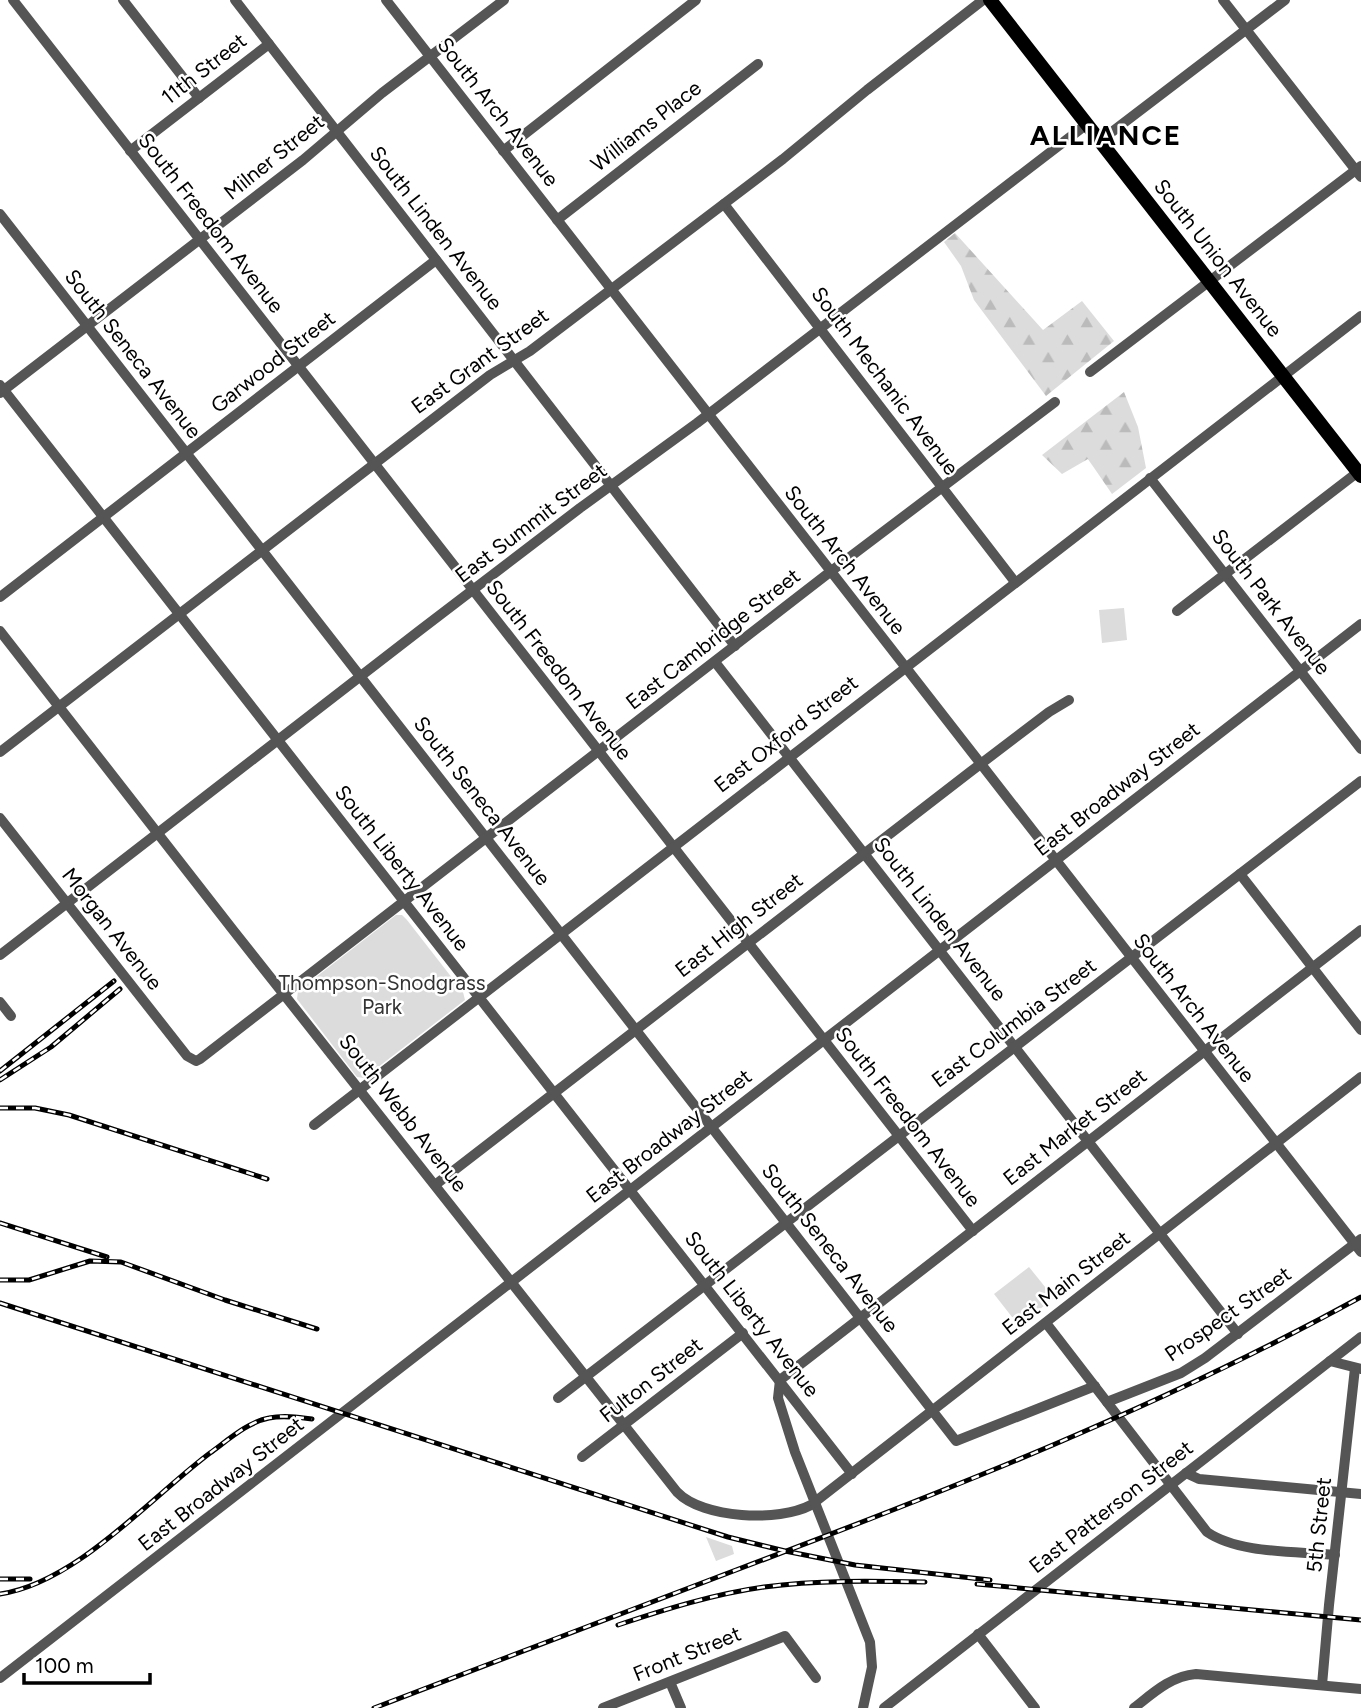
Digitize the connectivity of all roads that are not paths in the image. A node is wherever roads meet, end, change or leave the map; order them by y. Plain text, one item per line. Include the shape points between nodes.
1 (13, 0) edge
2 (123, 0) edge
3 (235, 0) edge
4 (386, 0) edge
5 (504, 0) edge
6 (695, 0) edge
7 (983, 0) edge
8 (990, 0) edge
9 (1223, 0) edge
10 (1285, 0) edge
11 (1247, 30) junction
12 (269, 44) junction
13 (430, 57) junction
14 (758, 64) dead end
15 (199, 98) junction
16 (1087, 124) junction
17 (337, 132) junction
18 (1100, 141) junction
19 (130, 151) junction
20 (503, 151) junction
21 (1359, 171) edge
22 (724, 204) junction
23 (0, 214) edge
24 (557, 220) junction
25 (199, 240) junction
26 (436, 260) junction
27 (1210, 282) junction
28 (610, 289) junction
29 (1361, 316) edge
30 (87, 326) junction
31 (821, 327) junction
32 (514, 359) junction
33 (299, 366) junction
34 (1090, 372) dead end
35 (1283, 376) junction
36 (1, 390) edge
37 (1055, 402) dead end
38 (708, 415) junction
39 (186, 453) junction
40 (373, 463) junction
41 (1360, 474) edge
42 (1150, 478) junction
43 (612, 485) junction
44 (942, 487) junction
45 (103, 517) junction
46 (261, 549) junction
47 (830, 572) junction
48 (1225, 574) junction
49 (1015, 582) junction
50 (473, 590) junction
51 (0, 597) edge
52 (1177, 611) dead end
53 (179, 614) junction
54 (1361, 624) edge
55 (0, 631) edge
56 (735, 646) junction
57 (715, 662) junction
58 (904, 668) junction
59 (1301, 672) junction
60 (360, 676) junction
61 (1069, 700) dead end
62 (59, 706) junction
63 (277, 740) junction
64 (1361, 749) edge
65 (0, 752) edge
66 (598, 752) junction
67 (789, 756) junction
68 (980, 764) junction
69 (1361, 781) edge
70 (0, 818) edge
71 (158, 833) junction
72 (485, 838) junction
73 (673, 847) junction
74 (864, 853) junction
75 (1055, 861) junction
76 (1240, 874) junction
77 (404, 902) junction
78 (67, 903) junction
79 (1361, 930) edge
80 (561, 933) junction
81 (748, 943) junction
82 (940, 950) junction
83 (0, 955) edge
84 (1130, 958) junction
85 (1312, 968) junction
86 (284, 994) junction
87 (478, 997) junction
88 (0, 1002) edge
89 (11, 1016) dead end
90 (636, 1030) junction
91 (1361, 1030) edge
92 (824, 1040) junction
93 (1014, 1047) junction
94 (1203, 1052) junction
95 (196, 1061) joint
96 (1361, 1077) edge
97 (359, 1088) junction
98 (554, 1093) junction
99 (314, 1125) dead end
100 (712, 1127) junction
101 (899, 1136) junction
102 (1088, 1141) junction
103 (1275, 1144) junction
104 (435, 1185) junction
105 (630, 1190) junction
106 (786, 1223) junction
107 (973, 1231) junction
108 (1161, 1233) junction
109 (1359, 1245) edge
110 (511, 1282) junction
111 (705, 1285) junction
112 (860, 1318) junction
113 (1046, 1323) junction
114 (743, 1334) junction
115 (1238, 1334) junction
116 (1361, 1337) edge
117 (1330, 1361) junction
118 (1358, 1368) edge
119 (586, 1376) junction
120 (780, 1380) junction
121 (1095, 1386) junction
122 (558, 1398) dead end
123 (1107, 1402) junction
124 (933, 1411) junction
125 (625, 1424) junction
126 (582, 1457) dead end
127 (1185, 1473) junction
128 (852, 1474) junction
129 (1171, 1485) junction
130 (1342, 1492) junction
131 (1361, 1494) edge
132 (790, 1513) joint
133 (1335, 1555) junction
134 (978, 1634) junction
135 (0, 1678) edge
136 (816, 1678) dead end
137 (670, 1682) junction
138 (1322, 1685) junction
139 (1361, 1689) edge
140 (603, 1708) edge
141 (681, 1708) edge
142 (863, 1708) edge
143 (884, 1708) edge
144 (1035, 1708) edge
145 (1134, 1708) edge

1 - 19 street, South Freedom Avenue
2 - 15 street
3 - 12 street, South Linden Avenue
4 - 13 street, South Arch Avenue
5 - 13 street, Milner Street
6 - 20 street
7 - 22 street, East Grant Street
8 - 16 main road, South Union Avenue
9 - 11 street
10 - 11 street
11 - 18 street
11 - 21 street
12 - 15 street, 11th Street
12 - 17 street, South Linden Avenue
13 - 17 street, Milner Street
13 - 20 street, South Arch Avenue
14 - 24 street, Williams Place
15 - 19 street, 11th Street
16 - 18 main road, South Union Avenue
16 - 31 street, East Summit Street
17 - 25 street, Milner Street
17 - 26 street, South Linden Avenue
18 - 27 main road, South Union Avenue
19 - 25 street, South Freedom Avenue
20 - 24 street, South Arch Avenue
21 - 27 street
22 - 28 street, East Grant Street
22 - 31 street, South Mechanic Avenue
23 - 30 street, South Seneca Avenue
24 - 28 street, South Arch Avenue
25 - 30 street, Milner Street
25 - 33 street, South Freedom Avenue
26 - 32 street, South Linden Avenue
26 - 33 street, Garwood Street
27 - 34 street
27 - 35 main road, South Union Avenue
28 - 32 street, East Grant Street
28 - 38 street, South Arch Avenue
29 - 35 street, East Oxford Street
30 - 36 street, Milner Street
30 - 39 street, South Seneca Avenue
31 - 38 street, East Summit Street
31 - 44 street, South Mechanic Avenue
32 - 40 street, East Grant Street
32 - 43 street, South Linden Avenue
33 - 39 street, Garwood Street
33 - 40 street, South Freedom Avenue
35 - 41 main road, South Union Avenue
35 - 42 street, East Oxford Street
36 - 45 street, South Liberty Avenue
37 - 44 street, East Cambridge Street
38 - 43 street, East Summit Street
38 - 47 street, South Arch Avenue
39 - 45 street, Garwood Street
39 - 46 street, South Seneca Avenue
40 - 46 street, East Grant Street
40 - 50 street, South Freedom Avenue
41 - 48 street
42 - 48 street, South Park Avenue
42 - 49 street, East Oxford Street
43 - 50 street, East Summit Street
43 - 56 street, South Linden Avenue
44 - 47 street, East Cambridge Street
44 - 49 street, South Mechanic Avenue
45 - 51 street, Garwood Street
45 - 53 street, South Liberty Avenue
46 - 53 street, East Grant Street
46 - 60 street, South Seneca Avenue
47 - 56 street, East Cambridge Street
47 - 58 street, South Arch Avenue
48 - 52 street
48 - 59 street, South Park Avenue
49 - 58 street, East Oxford Street
50 - 60 street, East Summit Street
50 - 66 street, South Freedom Avenue
53 - 62 street, East Grant Street
53 - 63 street, South Liberty Avenue
54 - 59 street, East Broadway Street
55 - 62 street, South Webb Avenue
56 - 57 street, East Cambridge Street
57 - 66 street, East Cambridge Street
57 - 67 street, South Linden Avenue
58 - 67 street, East Oxford Street
58 - 68 street, South Arch Avenue
59 - 64 street, South Park Avenue
59 - 75 street, East Broadway Street
60 - 63 street, East Summit Street
60 - 72 street, South Seneca Avenue
61 - 68 street, East High Street
62 - 65 street, East Grant Street
62 - 71 street, South Webb Avenue
63 - 71 street, East Summit Street
63 - 77 street, South Liberty Avenue
66 - 72 street, East Cambridge Street
66 - 73 street, South Freedom Avenue
67 - 73 street, East Oxford Street
67 - 74 street, South Linden Avenue
68 - 74 street, East High Street
68 - 75 street, South Arch Avenue
69 - 76 street, East Columbia Street
70 - 78 street, Morgan Avenue
71 - 78 street, East Summit Street
71 - 86 street, South Webb Avenue
72 - 77 street, East Cambridge Street
72 - 80 street, South Seneca Avenue
73 - 80 street, East Oxford Street
73 - 81 street, South Freedom Avenue
74 - 81 street, East High Street
74 - 82 street, South Linden Avenue
75 - 82 street, East Broadway Street
75 - 84 street, South Arch Avenue
76 - 84 street, East Columbia Street
76 - 85 street
77 - 86 street, East Cambridge Street
77 - 87 street, South Liberty Avenue
78 - 83 street, East Summit Street
78 - 95 street, Morgan Avenue via 187,1056
79 - 85 street, East Market Street
80 - 87 street, East Oxford Street
80 - 90 street, South Seneca Avenue
81 - 90 street, East High Street
81 - 92 street, South Freedom Avenue
82 - 92 street, East Broadway Street
82 - 93 street, South Linden Avenue
84 - 93 street, East Columbia Street
84 - 94 street, South Arch Avenue
85 - 91 street
85 - 94 street, East Market Street
86 - 95 street, East Cambridge Street
86 - 97 street, South Webb Avenue
87 - 97 street, East Oxford Street
87 - 98 street, South Liberty Avenue
88 - 89 street
90 - 98 street, East High Street
90 - 100 street, South Seneca Avenue
92 - 100 street, East Broadway Street
92 - 101 street, South Freedom Avenue
93 - 101 street, East Columbia Street
93 - 102 street, South Linden Avenue
94 - 102 street, East Market Street
94 - 103 street, South Arch Avenue
96 - 103 street, East Main Street
97 - 99 street, East Oxford Street
97 - 104 street, South Webb Avenue
98 - 104 street, East High Street
98 - 105 street, South Liberty Avenue
100 - 105 street, East Broadway Street
100 - 106 street, South Seneca Avenue
101 - 106 street, East Columbia Street
101 - 107 street, South Freedom Avenue
102 - 107 street, East Market Street
102 - 108 street, South Linden Avenue
103 - 108 street, East Main Street
103 - 109 street, South Arch Avenue
104 - 110 street, South Webb Avenue
105 - 110 street, East Broadway Street
105 - 111 street, South Liberty Avenue
106 - 111 street, East Columbia Street
106 - 112 street, South Seneca Avenue
107 - 112 street, East Market Street
108 - 113 street, East Main Street
108 - 115 street, South Linden Avenue
109 - 115 street, Prospect Street
110 - 119 street, South Webb Avenue
110 - 135 street, East Broadway Street
111 - 114 street, South Liberty Avenue
111 - 119 street, East Columbia Street
112 - 120 street, East Market Street
112 - 124 street, South Seneca Avenue
113 - 121 street
113 - 124 street, East Main Street
114 - 120 street, South Liberty Avenue
114 - 125 street, Fulton Street
115 - 123 street, Prospect Street via 1183,1372
116 - 117 street, East Patterson Street
117 - 118 street
117 - 127 street, East Patterson Street
118 - 130 street, 5th Street
119 - 122 street, East Columbia Street
119 - 125 street, South Webb Avenue
120 - 128 street, South Liberty Avenue
120 - 142 street via 778,1398 795,1452 870,1642 870,1679
121 - 123 street
121 - 124 street, South Seneca Avenue via 957,1441
123 - 129 street
124 - 128 street, East Main Street
125 - 126 street, Fulton Street
125 - 132 street, South Webb Avenue via 691,1504 734,1514
127 - 129 street, East Patterson Street
127 - 130 street via 1199,1479
128 - 132 street, East Main Street via 811,1505
129 - 133 street via 1202,1527 1217,1538 1259,1548
129 - 134 street, East Patterson Street
130 - 131 street
130 - 133 street, 5th Street
133 - 138 street, 5th Street
134 - 143 street, East Patterson Street
134 - 144 street
136 - 137 street, Front Street via 785,1636
137 - 140 street, Front Street
137 - 141 street
138 - 139 street
138 - 145 street via 1196,1674 1177,1678

